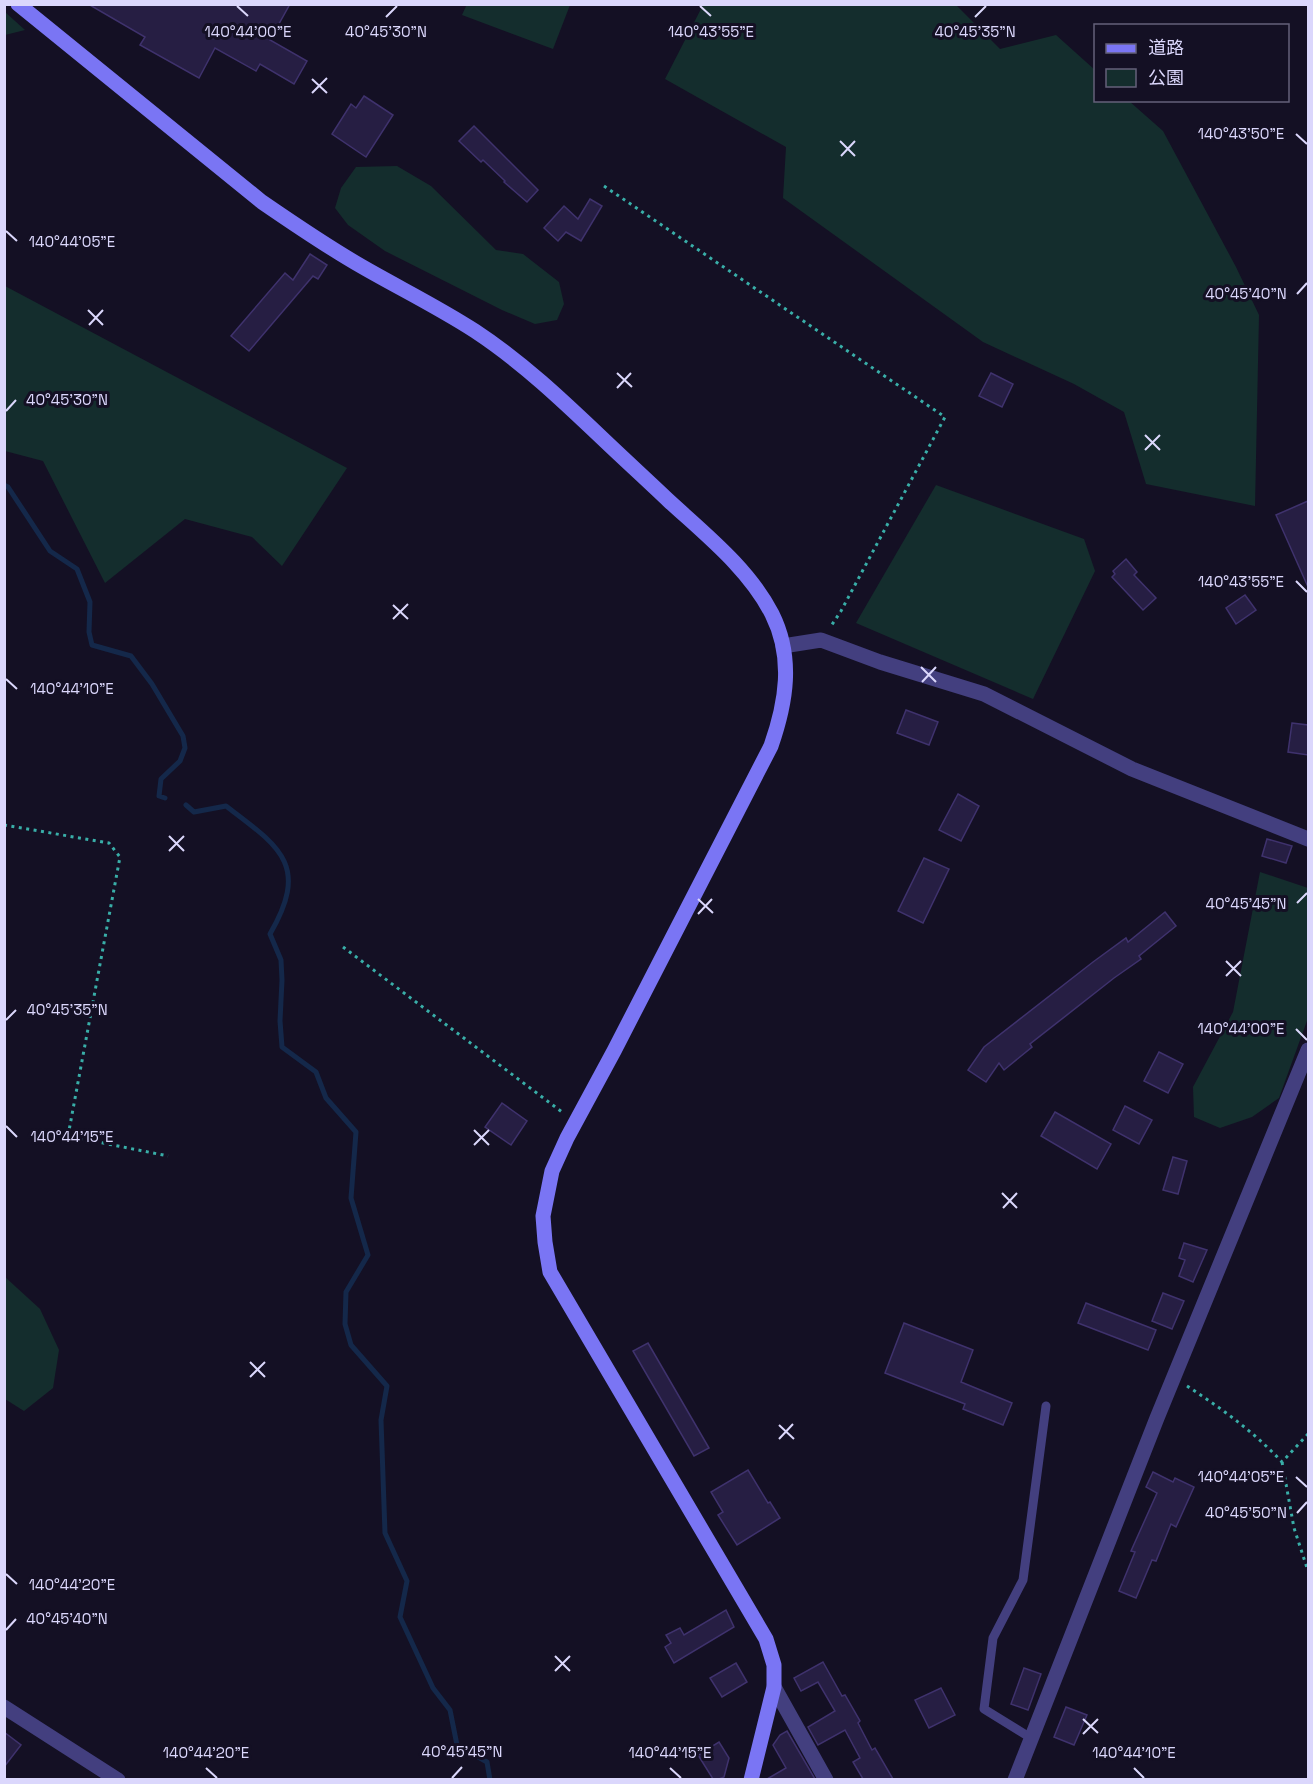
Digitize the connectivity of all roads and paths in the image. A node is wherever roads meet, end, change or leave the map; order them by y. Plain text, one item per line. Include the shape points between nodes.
1 (18, 4) edge
2 (604, 186) dead end
3 (821, 640) junction
4 (783, 646) junction
5 (4, 825) edge
6 (1308, 839) edge
7 (343, 947) dead end
8 (1308, 1050) edge
9 (576, 1122) junction
10 (168, 1156) dead end
11 (1173, 1377) junction
12 (1046, 1406) dead end
13 (1308, 1434) edge
14 (1282, 1462) junction
15 (1308, 1571) edge
16 (774, 1687) junction
17 (4, 1707) edge
18 (1031, 1738) junction
19 (118, 1779) edge
20 (751, 1779) edge
21 (826, 1779) edge
22 (1014, 1779) edge

1 - 4 street via 262,201 360,266 475,331 544,384 742,571 773,615
2 - 3 path via 945,417 841,611
3 - 4 street
3 - 6 street via 984,694 1132,769
4 - 9 street via 785,698 771,746
5 - 10 path via 109,843 120,857 68,1136
7 - 9 path
8 - 11 street
9 - 16 street via 552,1171 543,1216 550,1272 766,1639 774,1665
11 - 14 path via 1216,1404
11 - 18 street
12 - 18 lane via 1023,1580 993,1638 984,1709
13 - 14 path
14 - 15 path via 1294,1528
16 - 20 street
16 - 21 street
17 - 19 street
18 - 22 street

